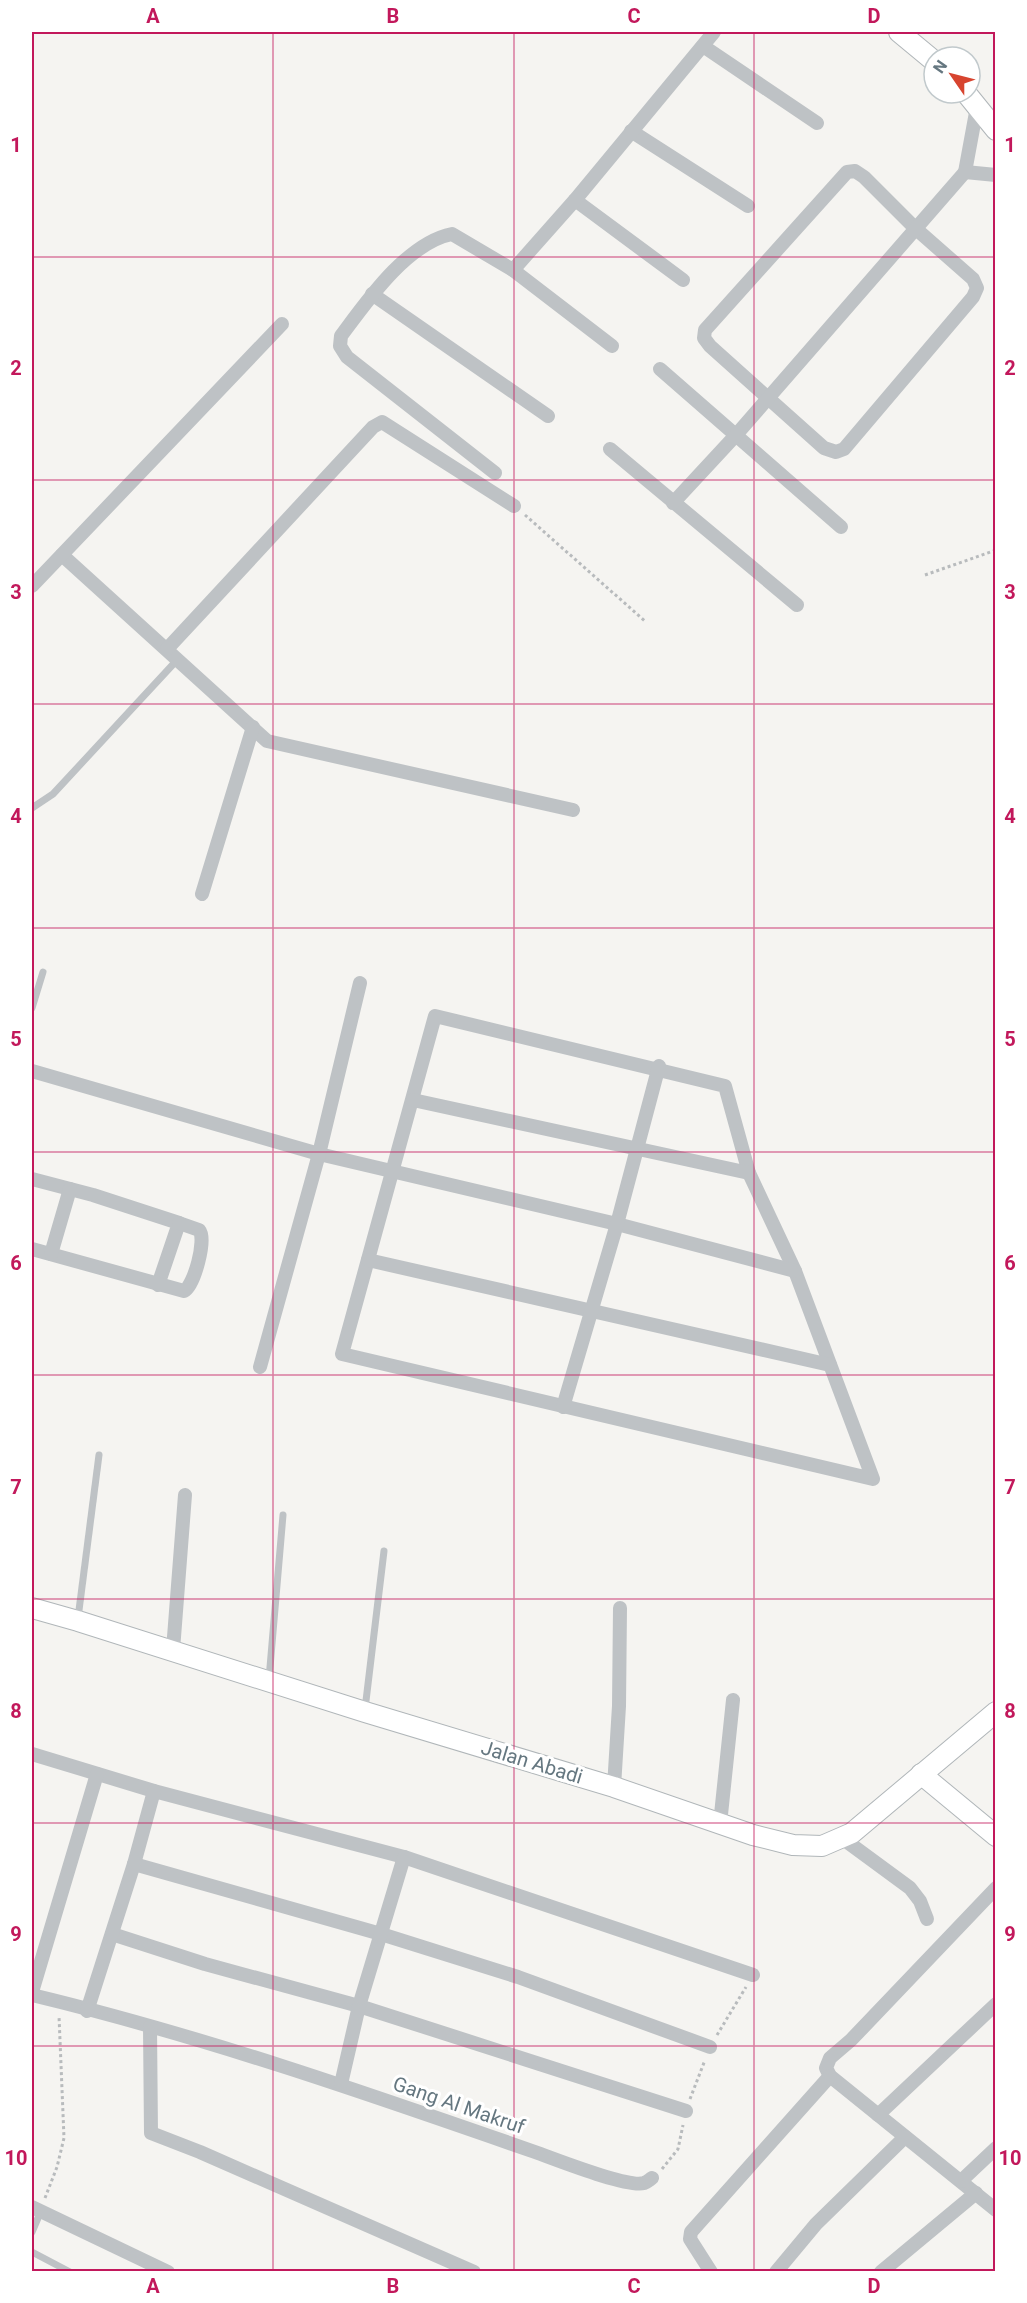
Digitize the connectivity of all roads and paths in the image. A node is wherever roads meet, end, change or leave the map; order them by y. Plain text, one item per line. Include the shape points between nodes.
1 (714, 32) edge
2 (908, 34) edge
3 (703, 46) junction
4 (922, 49) edge
5 (972, 105) edge
6 (976, 105) edge
7 (817, 123) dead end
8 (631, 130) junction
9 (996, 130) edge
10 (965, 172) junction
11 (996, 175) edge
12 (575, 200) junction
13 (748, 206) dead end
14 (915, 228) junction
15 (513, 270) junction
16 (683, 280) dead end
17 (372, 294) junction
18 (282, 324) dead end
19 (612, 346) dead end
20 (660, 369) dead end
21 (769, 398) junction
22 (548, 416) dead end
23 (736, 435) junction
24 (610, 449) dead end
25 (495, 472) dead end
26 (673, 503) junction
27 (514, 506) joint
28 (841, 527) dead end
29 (996, 550) edge
30 (62, 555) junction
31 (925, 575) dead end
32 (32, 586) edge
33 (797, 605) dead end
34 (646, 622) dead end
35 (167, 649) junction
36 (178, 659) junction
37 (253, 727) junction
38 (32, 808) edge
39 (573, 810) dead end
40 (202, 894) dead end
41 (43, 972) dead end
42 (360, 983) dead end
43 (32, 1008) edge
44 (659, 1068) junction
45 (32, 1071) edge
46 (413, 1100) junction
47 (637, 1149) junction
48 (319, 1154) junction
49 (393, 1171) junction
50 (749, 1173) junction
51 (32, 1179) edge
52 (70, 1189) junction
53 (179, 1223) junction
54 (617, 1224) junction
55 (32, 1249) edge
56 (51, 1254) junction
57 (368, 1260) junction
58 (795, 1271) junction
59 (158, 1285) junction
60 (591, 1311) junction
61 (830, 1365) junction
62 (260, 1367) dead end
63 (563, 1407) junction
64 (99, 1455) dead end
65 (185, 1495) dead end
66 (283, 1515) dead end
67 (384, 1551) dead end
68 (32, 1608) edge
69 (620, 1608) dead end
70 (78, 1621) junction
71 (173, 1650) junction
72 (269, 1680) junction
73 (733, 1700) dead end
74 (365, 1712) junction
75 (996, 1712) edge
76 (32, 1754) edge
77 (97, 1774) junction
78 (921, 1774) junction
79 (614, 1787) junction
80 (154, 1791) junction
81 (720, 1824) junction
82 (996, 1836) edge
83 (842, 1838) junction
84 (404, 1857) junction
85 (134, 1864) junction
86 (996, 1888) edge
87 (927, 1918) dead end
88 (112, 1934) junction
89 (381, 1934) junction
90 (753, 1975) joint
91 (32, 1994) edge
92 (59, 2002) junction
93 (996, 2004) edge
94 (359, 2006) junction
95 (87, 2011) junction
96 (150, 2027) junction
97 (710, 2047) junction
98 (830, 2076) junction
99 (341, 2084) junction
100 (686, 2111) junction
101 (878, 2115) junction
102 (905, 2137) junction
103 (996, 2148) edge
104 (652, 2178) joint
105 (961, 2181) junction
106 (976, 2193) junction
107 (36, 2209) edge
108 (996, 2210) edge
109 (32, 2232) edge
110 (32, 2252) edge
111 (70, 2271) edge
112 (168, 2271) edge
113 (474, 2271) edge
114 (711, 2271) edge
115 (776, 2271) edge
116 (881, 2271) edge

1 - 3 street
2 - 4 street
3 - 7 street
3 - 8 street
5 - 10 street
6 - 9 street
8 - 12 street
8 - 13 street
10 - 11 street
10 - 14 street
12 - 15 street
12 - 16 street
14 - 21 street
14 - 21 street via 973,279 977,288 844,449 836,452 824,448
14 - 21 street via 864,177 855,171 847,172 705,330 704,338 710,346
15 - 17 street via 452,234 429,241 382,280
15 - 19 street
17 - 22 street
17 - 25 street via 341,336 340,346 347,357
18 - 30 street
20 - 23 street
21 - 23 street
23 - 26 street
23 - 28 street
24 - 26 street
26 - 33 street
27 - 34 path
27 - 35 street via 382,422 373,427
29 - 31 path
30 - 32 street
30 - 35 street
35 - 36 street
36 - 37 street
36 - 38 lane via 54,794
37 - 39 street via 267,741
37 - 40 street
41 - 43 lane
42 - 48 street
44 - 46 street via 435,1016
44 - 47 street
44 - 50 street via 725,1086
45 - 48 street
46 - 47 street
46 - 49 street
47 - 50 street
47 - 54 street
48 - 49 street
48 - 62 street
49 - 54 street
49 - 57 street
50 - 58 street
51 - 52 street
52 - 53 street
52 - 56 street
53 - 59 street
53 - 59 street via 199,1230 202,1235 190,1285 184,1291
54 - 58 street
54 - 60 street
55 - 56 street
56 - 59 street
57 - 60 street
57 - 63 street via 342,1354
58 - 61 street
60 - 61 street
60 - 63 street
61 - 63 street via 873,1479
64 - 70 lane
65 - 71 street
66 - 72 lane
67 - 74 lane
68 - 70 street, Jalan Abadi
69 - 79 street
70 - 71 street, Jalan Abadi
71 - 72 street, Jalan Abadi
72 - 74 street, Jalan Abadi
73 - 81 street
74 - 79 street, Jalan Abadi
75 - 78 street, Jalan Abadi
76 - 77 street
77 - 80 street
77 - 91 street
78 - 82 street
78 - 83 street, Jalan Abadi
79 - 81 street, Jalan Abadi
80 - 84 street
80 - 85 street
81 - 83 street, Jalan Abadi via 793,1845 822,1846
83 - 87 street via 910,1888
84 - 89 street
84 - 90 street
85 - 88 street
85 - 89 street
86 - 98 street via 830,2058 826,2068
88 - 94 street
88 - 95 street
89 - 94 street
89 - 97 street via 518,1977
90 - 97 path
91 - 92 street, Gang Al Makruf
92 - 95 street, Gang Al Makruf
92 - 107 path via 64,2138 57,2167
93 - 101 street
94 - 99 street
94 - 100 street
95 - 96 street, Gang Al Makruf
96 - 99 street, Gang Al Makruf
96 - 113 street via 151,2133
97 - 100 path
98 - 101 street
98 - 114 street via 691,2232 690,2239
99 - 104 street, Gang Al Makruf via 578,2167 632,2182 643,2183
100 - 104 path via 678,2150
101 - 102 street
102 - 105 street
102 - 115 street via 816,2224
103 - 105 street
105 - 106 street
106 - 108 street
106 - 116 street
107 - 109 lane
107 - 112 street
110 - 111 lane

